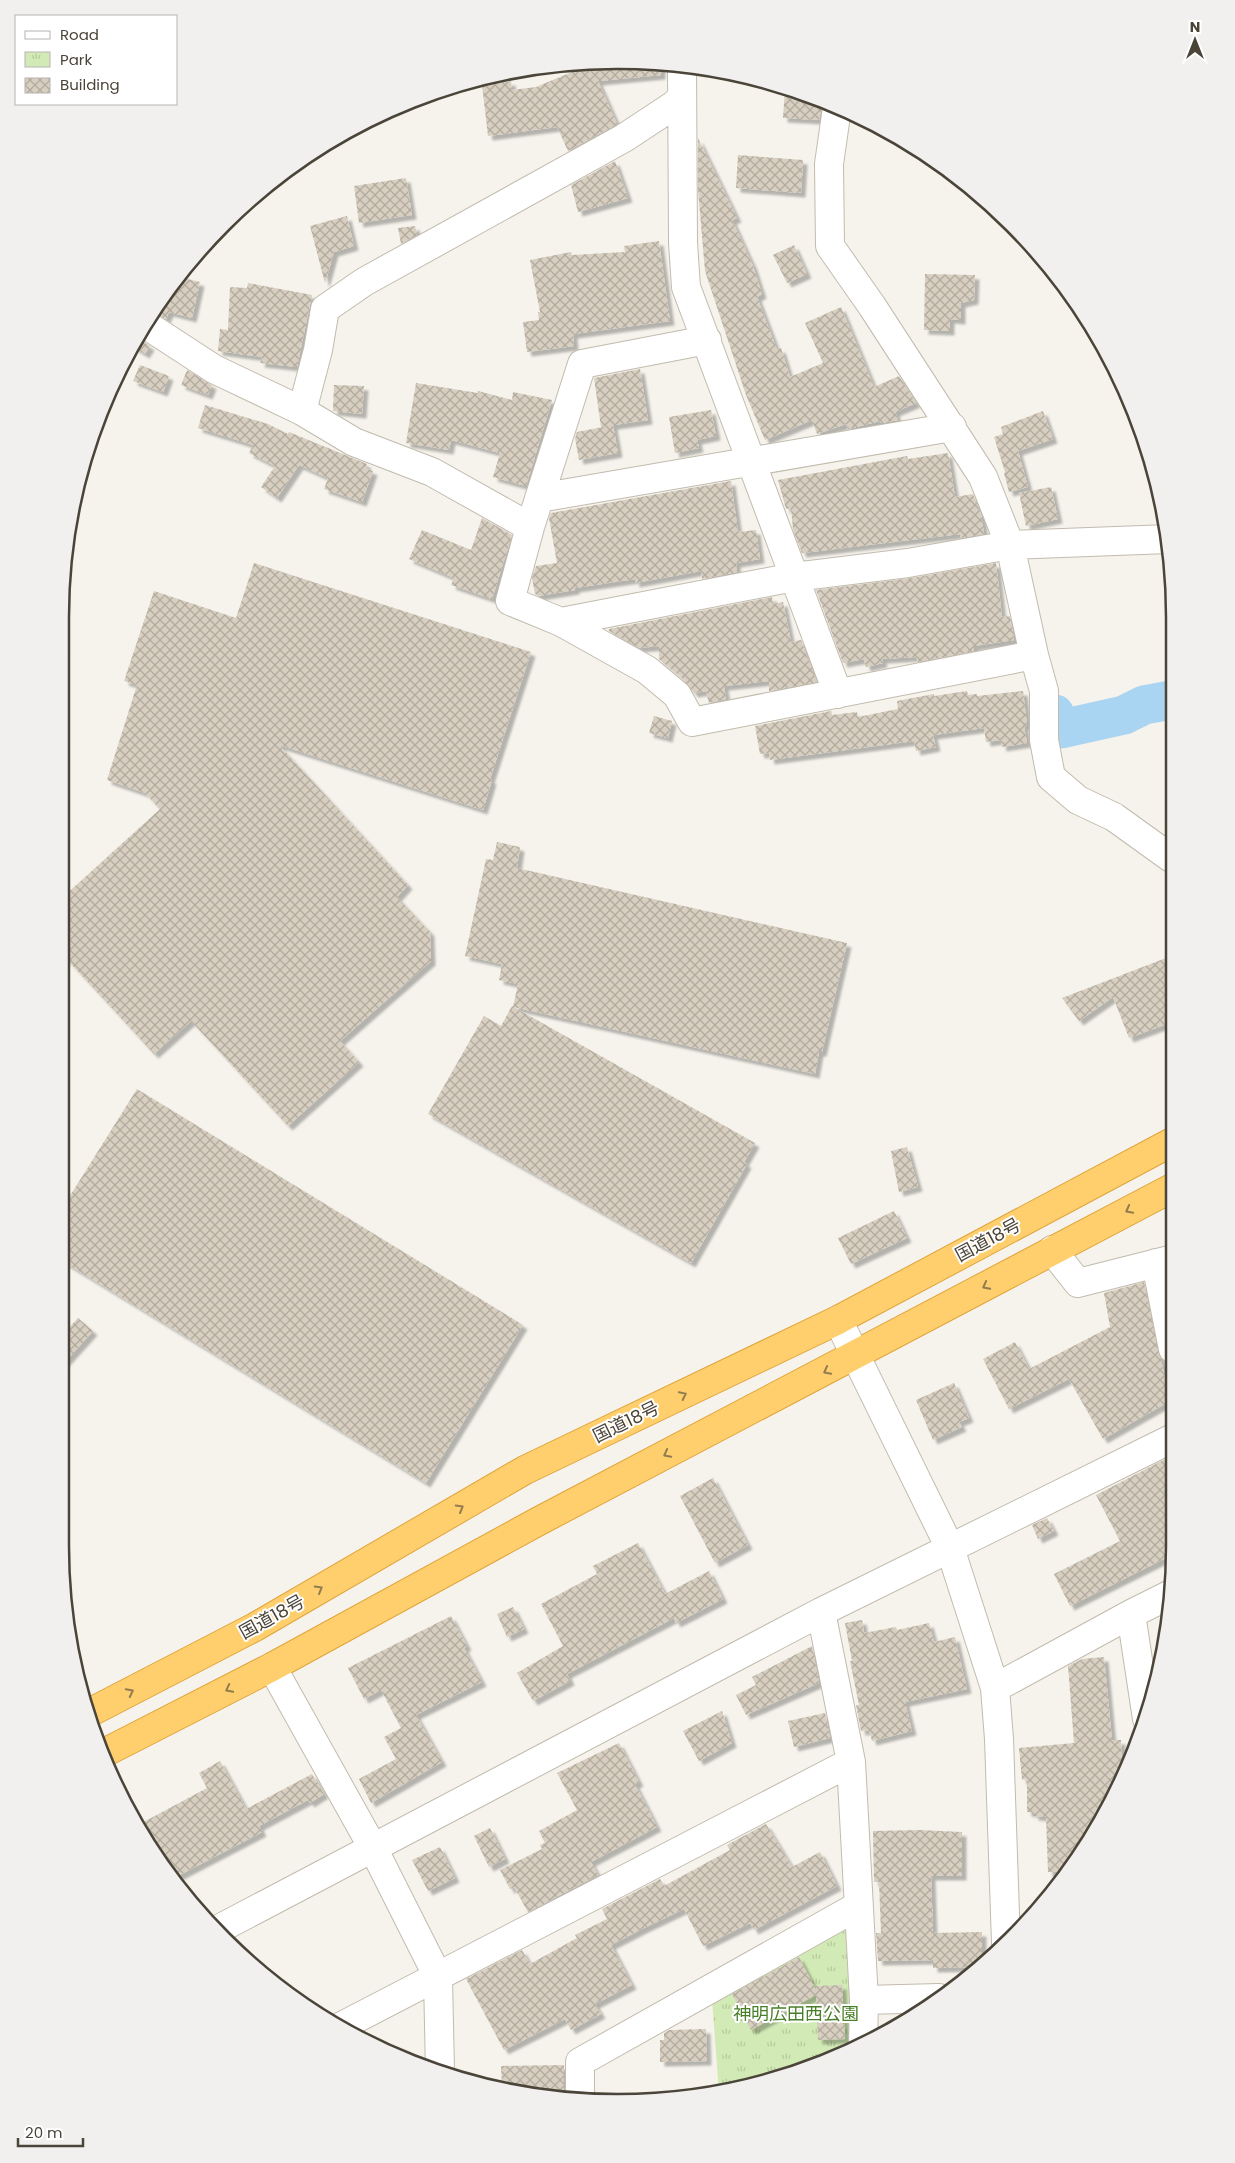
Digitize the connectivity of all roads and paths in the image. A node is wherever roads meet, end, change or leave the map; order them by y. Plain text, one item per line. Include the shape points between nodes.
1 (682, 72) edge
2 (681, 98) junction
3 (836, 115) edge
4 (151, 328) edge
5 (707, 340) junction
6 (302, 411) junction
7 (952, 427) junction
8 (753, 462) junction
9 (540, 498) junction
10 (530, 526) junction
11 (1161, 539) edge
12 (1010, 545) junction
13 (794, 577) junction
14 (561, 622) junction
15 (1034, 656) junction
16 (838, 694) junction
17 (1166, 854) edge
18 (1166, 1145) edge
19 (1166, 1191) edge
20 (1052, 1250) junction
21 (1164, 1261) edge
22 (1166, 1281) edge
23 (838, 1320) junction
24 (854, 1356) junction
25 (1166, 1441) edge
26 (950, 1548) junction
27 (1164, 1598) edge
28 (821, 1612) junction
29 (1131, 1614) junction
30 (272, 1667) junction
31 (994, 1688) junction
32 (1144, 1702) edge
33 (94, 1710) edge
34 (109, 1750) edge
35 (851, 1762) junction
36 (373, 1848) junction
37 (858, 1906) junction
38 (222, 1926) edge
39 (1006, 1934) edge
40 (438, 1976) junction
41 (927, 1998) edge
42 (864, 2000) junction
43 (347, 2023) edge
44 (863, 2036) edge
45 (440, 2065) edge
46 (580, 2093) edge

1 - 2 street
2 - 5 street via 686,287
2 - 6 street via 624,138 364,282 325,309
3 - 7 street via 829,164 830,246
4 - 6 street via 214,369
5 - 8 street
5 - 9 street via 582,364
6 - 10 street via 354,442 432,472
7 - 8 street
7 - 12 street via 983,477
8 - 9 street
8 - 13 street
9 - 10 street
10 - 14 street via 510,602
11 - 12 street
12 - 13 street via 908,564
12 - 15 street
13 - 14 street
13 - 16 street
14 - 16 street via 647,670 677,695 692,722
15 - 16 street
15 - 17 street via 1044,691 1044,740 1051,777 1078,800 1114,817
18 - 23 highway, 国道18号
19 -> 20 highway
20 - 21 street via 1078,1282
20 -> 24 highway
21 - 22 street
23 - 24 street
33 -> 23 highway, 国道18号 via 255,1627 525,1470
24 - 26 street
24 -> 30 highway via 538,1521
25 - 26 street
26 - 28 street
26 - 31 street
27 - 29 street
28 - 35 street
28 - 36 street
29 - 31 street
29 - 32 street
30 -> 34 highway
30 - 36 street
31 - 39 street via 999,1739
35 - 37 street
35 - 40 street
36 - 38 street
36 - 40 street
37 - 42 street
37 - 46 street via 580,2062
40 - 43 street
40 - 45 street
41 - 42 street
42 - 44 street

